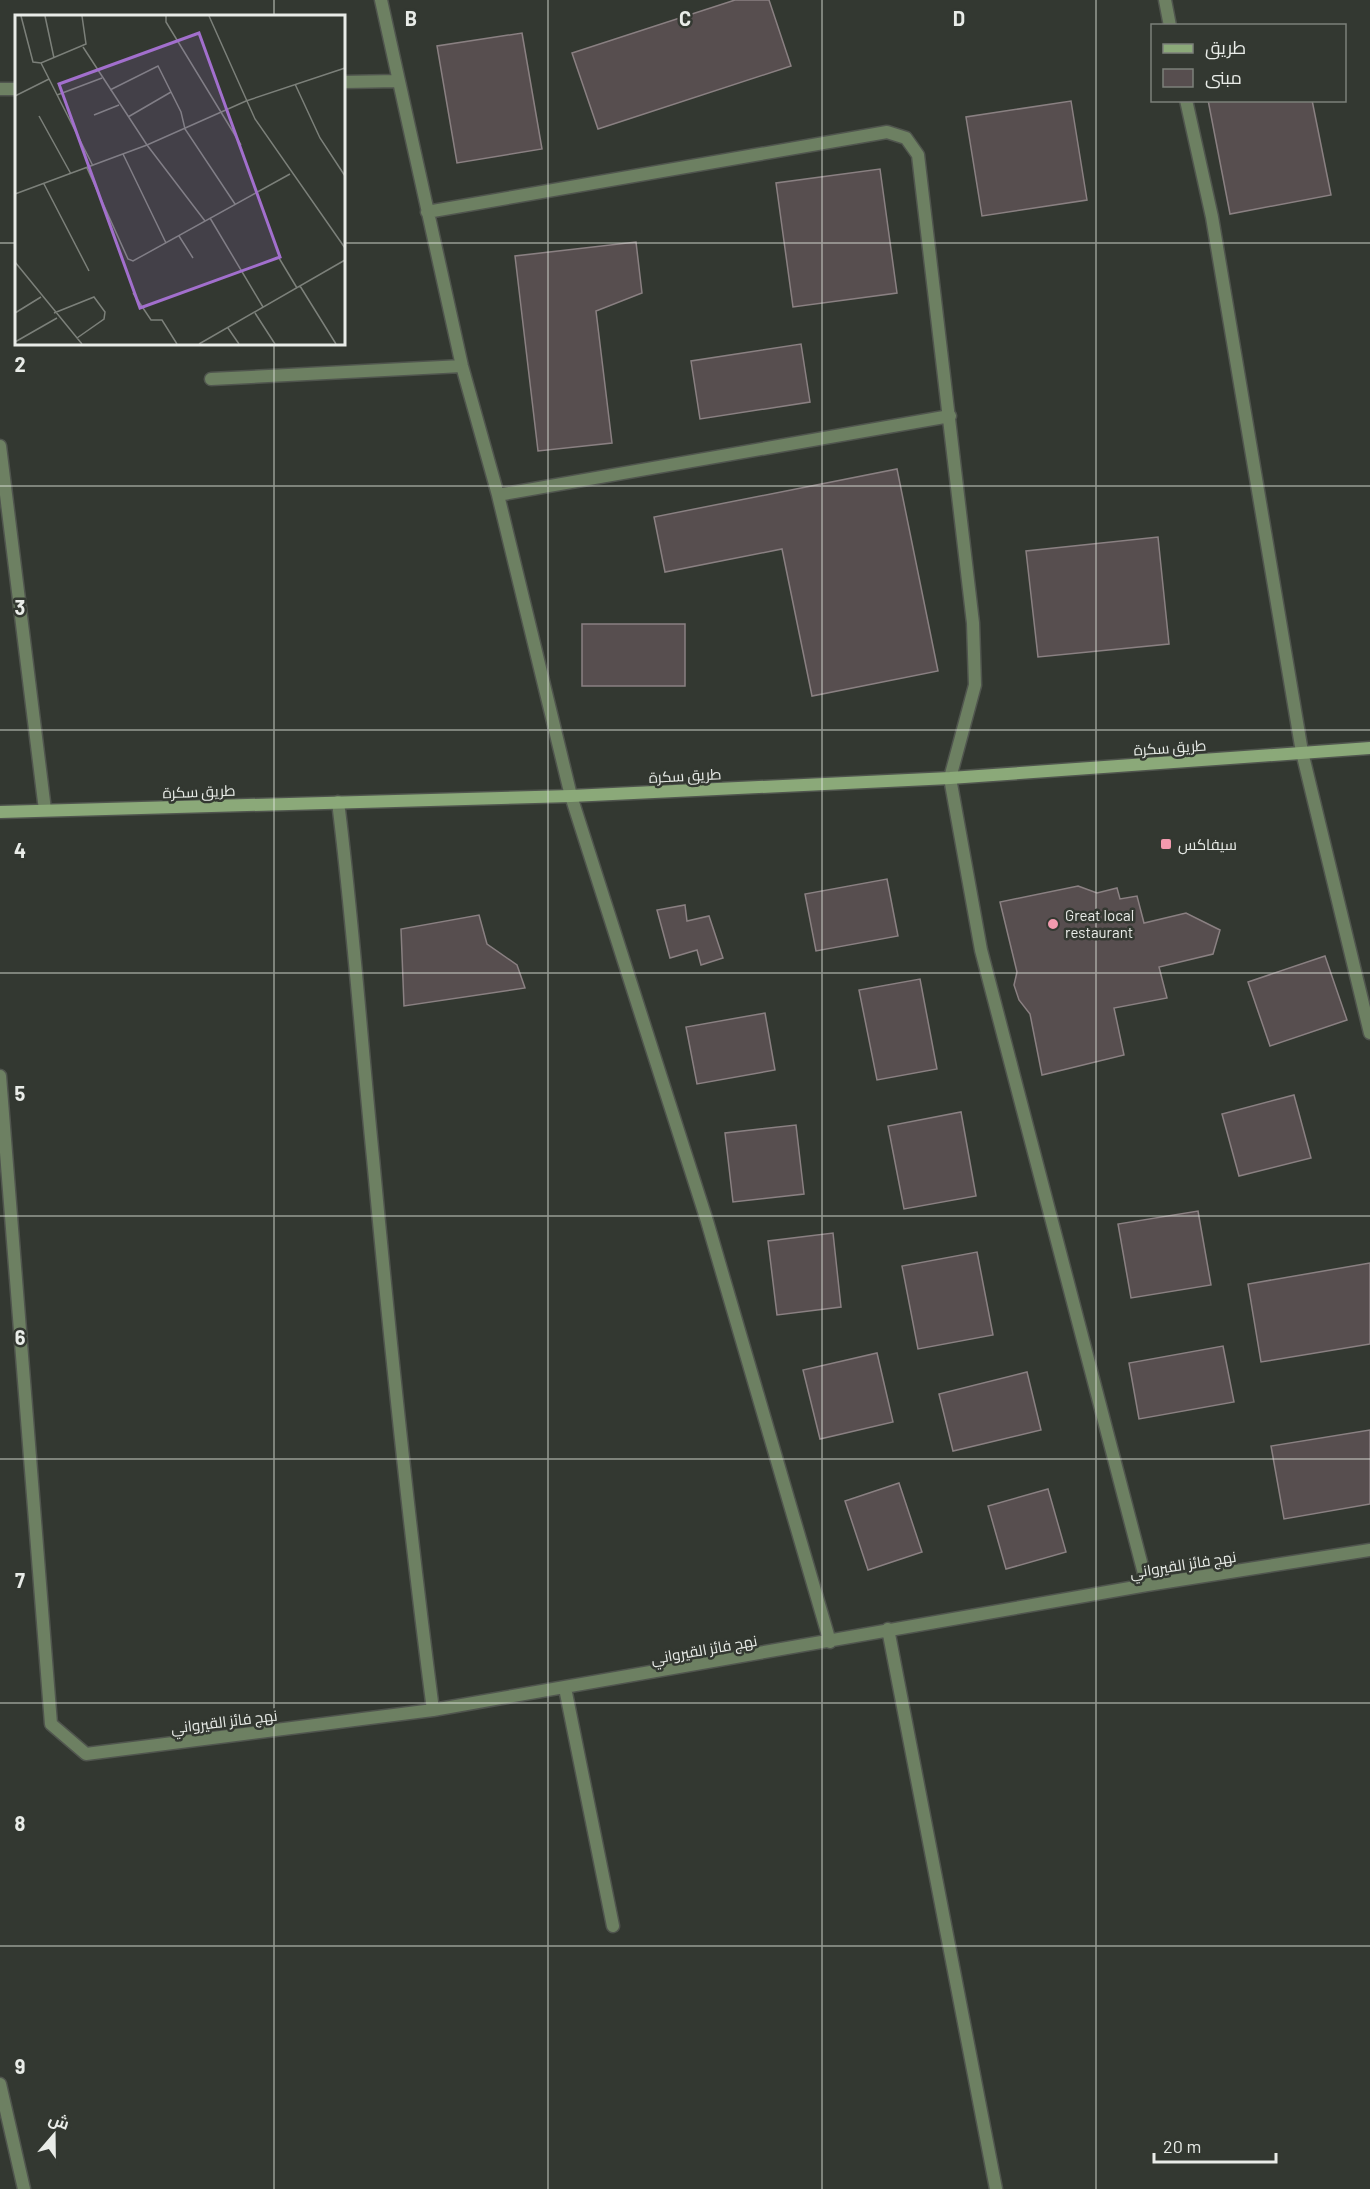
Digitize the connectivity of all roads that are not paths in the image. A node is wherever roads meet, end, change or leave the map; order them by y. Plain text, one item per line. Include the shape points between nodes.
1 (381, 0) edge
2 (1165, 0) edge
3 (1170, 24) edge
4 (397, 81) junction
5 (345, 82) edge
6 (1186, 102) edge
7 (427, 212) junction
8 (462, 366) junction
9 (211, 379) dead end
10 (950, 416) junction
11 (0, 446) edge
12 (498, 495) junction
13 (1370, 748) edge
14 (1302, 752) junction
15 (950, 777) junction
16 (571, 796) junction
17 (338, 802) junction
18 (45, 810) junction
19 (0, 812) edge
20 (1370, 1033) edge
21 (0, 1076) edge
22 (1370, 1550) edge
23 (1147, 1585) junction
24 (888, 1629) junction
25 (830, 1642) junction
26 (565, 1688) junction
27 (433, 1710) junction
28 (613, 1926) dead end
29 (0, 2084) edge
30 (24, 2189) edge
31 (996, 2189) edge

1 - 4 street
2 - 3 street
4 - 5 street
4 - 7 street
6 - 14 street via 1212,217
7 - 8 street
7 - 10 street via 887,132 906,138 918,156
8 - 9 street
8 - 12 street
10 - 12 street
10 - 15 street via 974,623 975,686
11 - 18 street
12 - 16 street
13 - 14 main road, طريق سكرة
14 - 15 main road, طريق سكرة
14 - 20 street
15 - 16 main road, طريق سكرة
15 - 23 street via 981,950
16 - 17 main road, طريق سكرة
16 - 25 street via 707,1221
17 - 18 main road, طريق سكرة
17 - 27 street via 354,926 372,1157 408,1513
18 - 19 main road, طريق سكرة
21 - 27 street, نهج فائز القيرواني via 51,1724 86,1754
22 - 23 street, نهج فائز القيرواني
23 - 24 street, نهج فائز القيرواني
24 - 25 street, نهج فائز القيرواني
24 - 31 street
25 - 26 street, نهج فائز القيرواني
26 - 27 street, نهج فائز القيرواني
26 - 28 street
29 - 30 street

